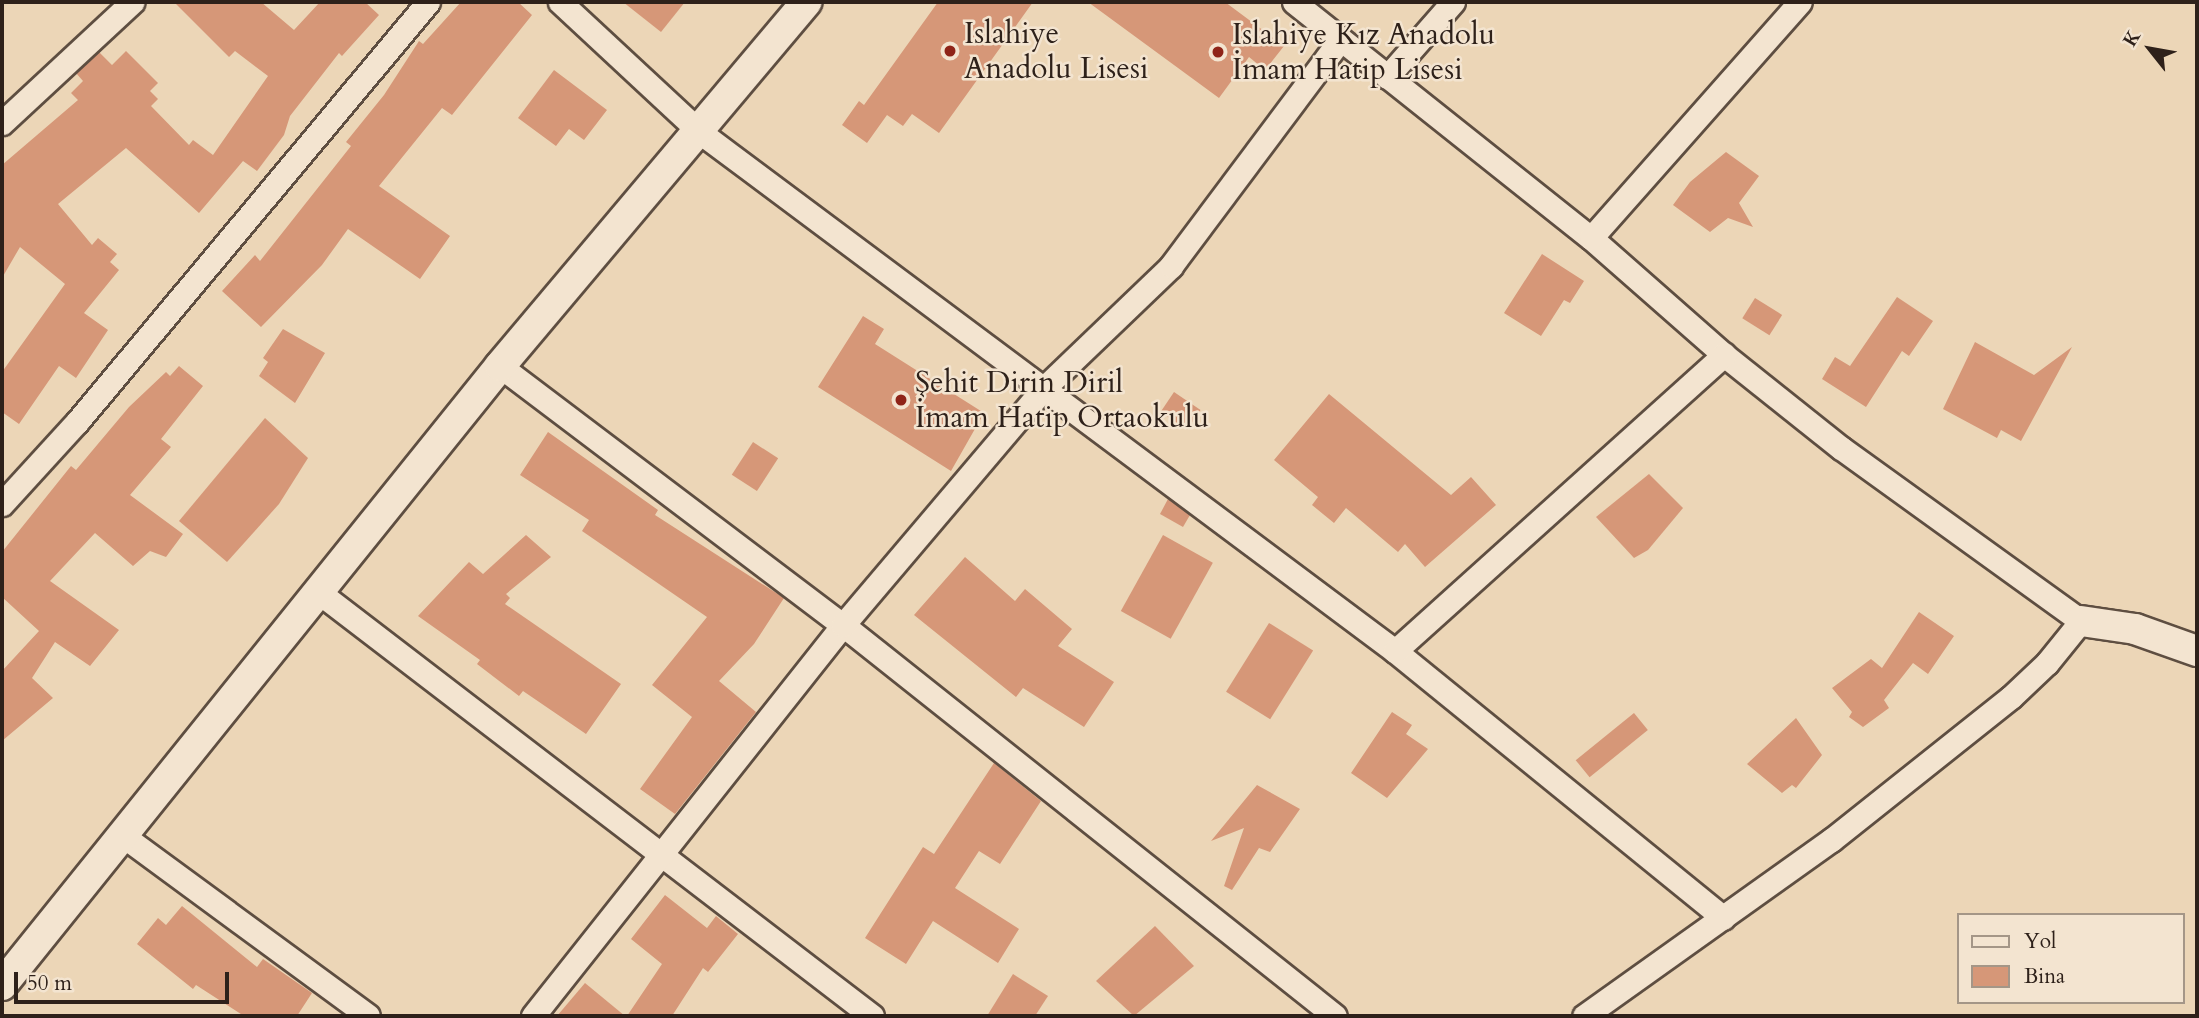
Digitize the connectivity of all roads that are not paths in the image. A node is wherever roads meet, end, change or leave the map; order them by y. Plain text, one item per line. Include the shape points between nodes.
1 (132, 2) edge
2 (428, 2) edge
3 (560, 2) edge
4 (806, 2) edge
5 (1294, 2) edge
6 (1453, 2) edge
7 (1800, 2) edge
8 (1340, 40) junction
9 (1387, 77) junction
10 (2, 123) edge
11 (701, 132) junction
12 (1591, 238) junction
13 (1724, 355) junction
14 (500, 366) junction
15 (1044, 388) junction
16 (2, 503) edge
17 (321, 594) junction
18 (2081, 621) junction
19 (844, 625) junction
20 (1395, 651) junction
21 (2197, 651) edge
22 (122, 835) junction
23 (666, 854) junction
24 (1723, 918) junction
25 (2, 985) edge
26 (368, 1016) edge
27 (533, 1016) edge
28 (872, 1016) edge
29 (1335, 1016) edge
30 (1584, 1016) edge

1 - 10 street
2 - 16 street via 77,422
3 - 11 street
4 - 11 street
5 - 8 street
6 - 9 street
7 - 12 street
8 - 9 street
8 - 15 street via 1171,265
9 - 12 street
11 - 14 street
11 - 15 street
12 - 13 street
13 - 18 street via 1841,448
13 - 20 street
14 - 17 street
14 - 19 street
15 - 19 street
15 - 20 street
17 - 22 street
17 - 23 street
18 - 21 street via 2135,629
18 - 24 street via 2048,663 2011,697 1831,840
19 - 23 street
19 - 29 street
20 - 24 street
22 - 25 street
22 - 26 street
23 - 27 street
23 - 28 street
24 - 30 street

